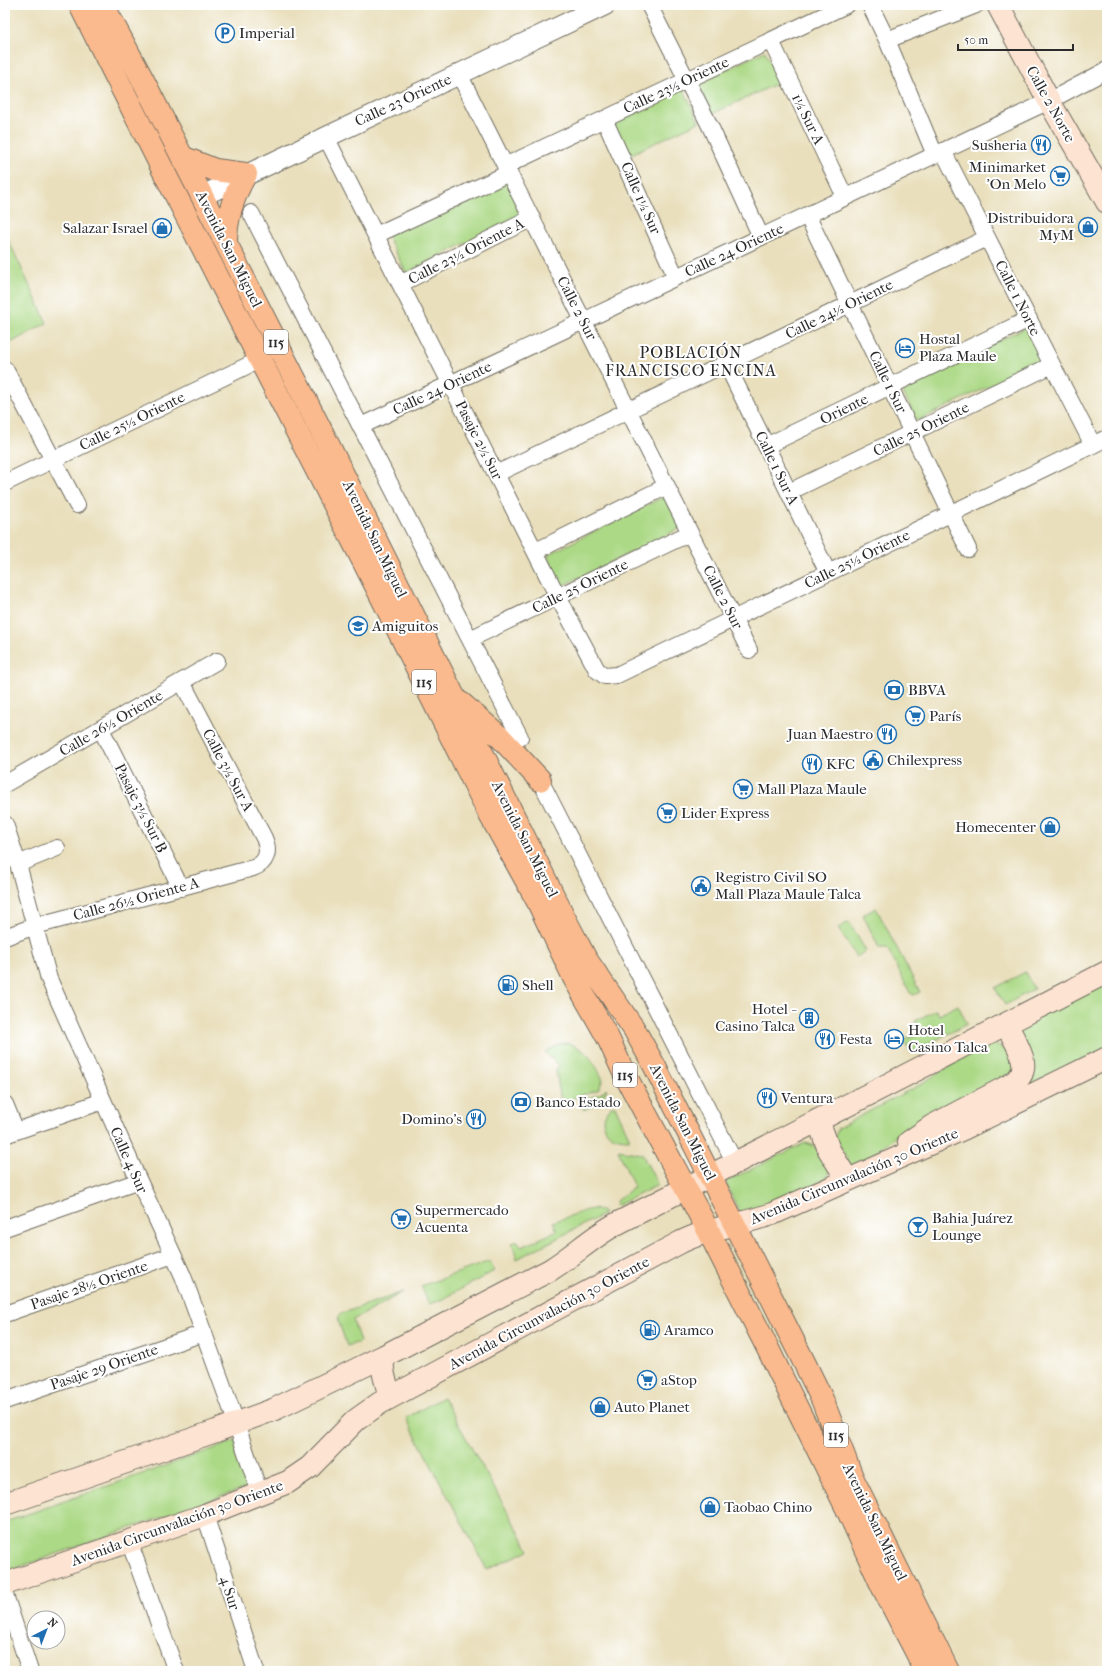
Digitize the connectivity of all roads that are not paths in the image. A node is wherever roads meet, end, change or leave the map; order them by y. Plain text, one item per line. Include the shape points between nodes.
1 (80, 5) edge
2 (103, 5) edge
3 (605, 5) edge
4 (649, 5) edge
5 (846, 5) edge
6 (870, 5) edge
7 (976, 5) edge
8 (998, 5) edge
9 (582, 10) edge
10 (887, 40) junction
11 (771, 41) junction
12 (1107, 70) edge
13 (459, 74) junction
14 (687, 80) junction
15 (1049, 101) junction
16 (604, 119) junction
17 (326, 136) junction
18 (939, 153) junction
19 (182, 157) junction
20 (507, 169) junction
21 (246, 174) junction
22 (167, 178) junction
23 (202, 196) junction
24 (845, 197) junction
25 (1107, 202) edge
26 (251, 213) dead end
27 (807, 215) junction
28 (532, 218) junction
29 (376, 235) junction
30 (761, 237) junction
31 (987, 238) junction
32 (198, 239) junction
33 (226, 243) junction
34 (676, 277) junction
35 (400, 284) junction
36 (850, 304) junction
37 (1029, 319) junction
38 (583, 321) junction
39 (259, 360) junction
40 (726, 363) junction
41 (1052, 365) junction
42 (5, 369) edge
43 (450, 384) junction
44 (890, 386) junction
45 (628, 410) junction
46 (360, 426) junction
47 (912, 432) junction
48 (1100, 441) edge
49 (766, 446) junction
50 (53, 460) junction
51 (496, 474) junction
52 (5, 483) edge
53 (667, 486) junction
54 (789, 492) junction
55 (77, 505) dead end
56 (951, 513) junction
57 (690, 533) junction
58 (968, 549) dead end
59 (536, 551) junction
60 (828, 573) junction
61 (558, 598) junction
62 (734, 619) junction
63 (470, 639) junction
64 (749, 650) dead end
65 (217, 661) dead end
66 (605, 676) joint
67 (182, 682) junction
68 (453, 696) junction
69 (100, 729) junction
70 (520, 737) dead end
71 (540, 780) joint
72 (5, 784) edge
73 (5, 824) edge
74 (57, 848) dead end
75 (265, 860) joint
76 (18, 864) junction
77 (181, 888) junction
78 (35, 926) junction
79 (5, 937) edge
80 (1107, 972) edge
81 (1006, 1024) junction
82 (1107, 1058) edge
83 (103, 1101) junction
84 (5, 1104) edge
85 (818, 1120) junction
86 (10, 1133) edge
87 (892, 1160) junction
88 (735, 1163) junction
89 (710, 1176) junction
90 (847, 1180) junction
91 (139, 1182) junction
92 (685, 1188) junction
93 (736, 1225) junction
94 (5, 1228) edge
95 (709, 1232) junction
96 (174, 1255) junction
97 (5, 1314) edge
98 (204, 1332) junction
99 (384, 1356) junction
100 (390, 1397) junction
101 (5, 1401) edge
102 (236, 1424) junction
103 (260, 1494) junction
104 (5, 1504) edge
105 (204, 1515) junction
106 (129, 1542) junction
107 (5, 1584) edge
108 (5, 1595) edge
109 (30, 1671) edge
110 (176, 1671) edge
111 (256, 1671) edge
112 (926, 1671) edge
113 (948, 1671) edge

1 - 22 highway, Avenida San Miguel / 115
2 - 19 highway, Avenida San Miguel / 115
3 - 9 street, Calle 23 Oriente
4 - 14 street
5 - 11 street, Calle 23½ Oriente
6 - 10 street, Calle 1 Norte
7 - 10 street
8 - 15 main road, Calle 2 Norte
9 - 13 street, Calle 23 Oriente
10 - 18 street, Calle 1 Norte
11 - 14 street, Calle 23½ Oriente
11 - 24 street, 1½ Sur A
12 - 15 street, Calle 24 Oriente
13 - 17 street, Calle 23 Oriente
13 - 20 street, Calle 2 Sur
14 - 16 street, Calle 23½ Oriente
14 - 30 street
15 - 18 street, Calle 24 Oriente
15 - 25 main road, Calle 2 Norte
16 - 20 street, Calle 23½ Oriente
16 - 34 street, Calle 1½ Sur
17 - 21 street, Calle 23 Oriente
17 - 29 street, Pasaje 2½ Sur
18 - 24 street, Calle 24 Oriente
18 - 31 street, Calle 1 Norte
19 - 21 highway via 214,170
19 - 23 highway, Avenida San Miguel / 115
20 - 28 street, Calle 2 Sur
20 - 29 street
21 - 23 street, Calle 23 Oriente
21 - 33 highway via 230,207
22 - 23 highway
22 - 32 highway, Avenida San Miguel / 115
23 - 32 highway via 198,210
23 - 33 highway, Avenida San Miguel / 115
24 - 27 street, Calle 24 Oriente
26 - 46 street
27 - 30 street, Calle 24 Oriente
27 - 36 street, Calle 1 Sur
28 - 35 street, Calle 23½ Oriente A
28 - 38 street, Calle 2 Sur
29 - 35 street, Pasaje 2½ Sur
30 - 34 street, Calle 24 Oriente
31 - 36 street, Calle 24½ Oriente
31 - 37 street, Calle 1 Norte
32 - 39 highway, Avenida San Miguel / 115
33 - 68 highway, Avenida San Miguel / 115
34 - 38 street, Calle 24 Oriente
35 - 43 street, Pasaje 2½ Sur
36 - 40 street, Calle 24½ Oriente
36 - 44 street, Calle 1 Sur
37 - 41 street, Calle 1 Norte
37 - 44 street, Oriente
38 - 43 street, Calle 24 Oriente
38 - 45 street, Calle 2 Sur
39 - 50 street, Calle 25½ Oriente
39 - 92 highway, Avenida San Miguel / 115 via 490,814 538,902 574,978 608,1038
40 - 45 street, Calle 24½ Oriente
40 - 49 street, Calle 1 Sur A
41 - 47 street, Calle 25 Oriente
41 - 48 street, Calle 1 Norte
42 - 50 street
43 - 46 street, Calle 24 Oriente
43 - 51 street, Pasaje 2½ Sur
44 - 47 street, Calle 1 Sur
44 - 49 street, Oriente
45 - 51 street, Calle 24½ Oriente
45 - 53 street, Calle 2 Sur
46 - 63 street
47 - 54 street, Calle 25 Oriente
47 - 56 street, Calle 1 Sur
48 - 56 street, Calle 25½ Oriente
49 - 54 street, Calle 1 Sur A
50 - 52 street, Calle 25½ Oriente
50 - 55 street
51 - 59 street, Pasaje 2½ Sur
53 - 57 street, Calle 2 Sur
53 - 59 street
54 - 60 street, Calle 1 Sur A
56 - 58 street, Calle 1 Sur
56 - 60 street, Calle 25½ Oriente
57 - 61 street, Calle 25 Oriente
57 - 62 street, Calle 2 Sur
59 - 61 street, Pasaje 2½ Sur
60 - 62 street, Calle 25½ Oriente
61 - 63 street, Calle 25 Oriente
61 - 66 street, Pasaje 2½ Sur via 597,670
62 - 64 street, Calle 2 Sur
62 - 66 street, Calle 25½ Oriente via 618,675
63 - 70 street
65 - 67 street, Calle 26½ Oriente
67 - 69 street, Calle 26½ Oriente
67 - 75 street, Calle 3½ Sur A via 264,838 268,849
68 - 71 highway via 500,737
68 - 89 highway, Avenida San Miguel / 115 via 576,940 644,1047
69 - 72 street, Calle 26½ Oriente
69 - 77 street, Pasaje 3½ Sur B
71 - 88 street, Avenida San Miguel
73 - 76 street, Calle 4 Sur
74 - 76 street
75 - 77 street, Calle 26½ Oriente A via 253,868
76 - 78 street, Calle 4 Sur
77 - 78 street, Calle 26½ Oriente A
78 - 79 street, Calle 26½ Oriente A
78 - 83 street, Calle 4 Sur via 49,979
80 - 81 main road
81 - 85 main road
81 - 87 main road via 1024,1062 1019,1078 919,1134
82 - 87 main road, Avenida Circunvalación 30 Oriente via 998,1113
83 - 86 street
83 - 91 street, Calle 4 Sur
84 - 86 street
85 - 88 main road
85 - 90 main road via 829,1150
87 - 90 main road, Avenida Circunvalación 30 Oriente
88 - 89 main road
89 - 92 main road
89 - 93 highway, Avenida San Miguel / 115
90 - 93 main road, Avenida Circunvalación 30 Oriente via 772,1214
91 - 94 street
91 - 96 street, Calle 4 Sur
92 - 95 highway, Avenida San Miguel / 115
92 - 99 main road via 605,1230 550,1270
93 - 95 main road, Avenida Circunvalación 30 Oriente
93 - 113 highway, Avenida San Miguel / 115 via 822,1399 863,1502
95 - 100 main road, Avenida Circunvalación 30 Oriente via 697,1234 681,1242
95 - 112 highway, Avenida San Miguel / 115
96 - 97 street, Pasaje 28½ Oriente
96 - 98 street, Calle 4 Sur
98 - 101 street, Pasaje 29 Oriente
98 - 102 street, Calle 4 Sur
99 - 100 main road via 383,1371
99 - 102 main road via 296,1400
100 - 103 main road, Avenida Circunvalación 30 Oriente via 356,1420 299,1476
102 - 103 street, Calle 4 Sur
102 - 104 main road
103 - 105 main road, Avenida Circunvalación 30 Oriente
105 - 106 main road, Avenida Circunvalación 30 Oriente
105 - 111 street, 4 Sur
106 - 107 main road, Avenida Circunvalación 30 Oriente
106 - 110 street
108 - 109 street

